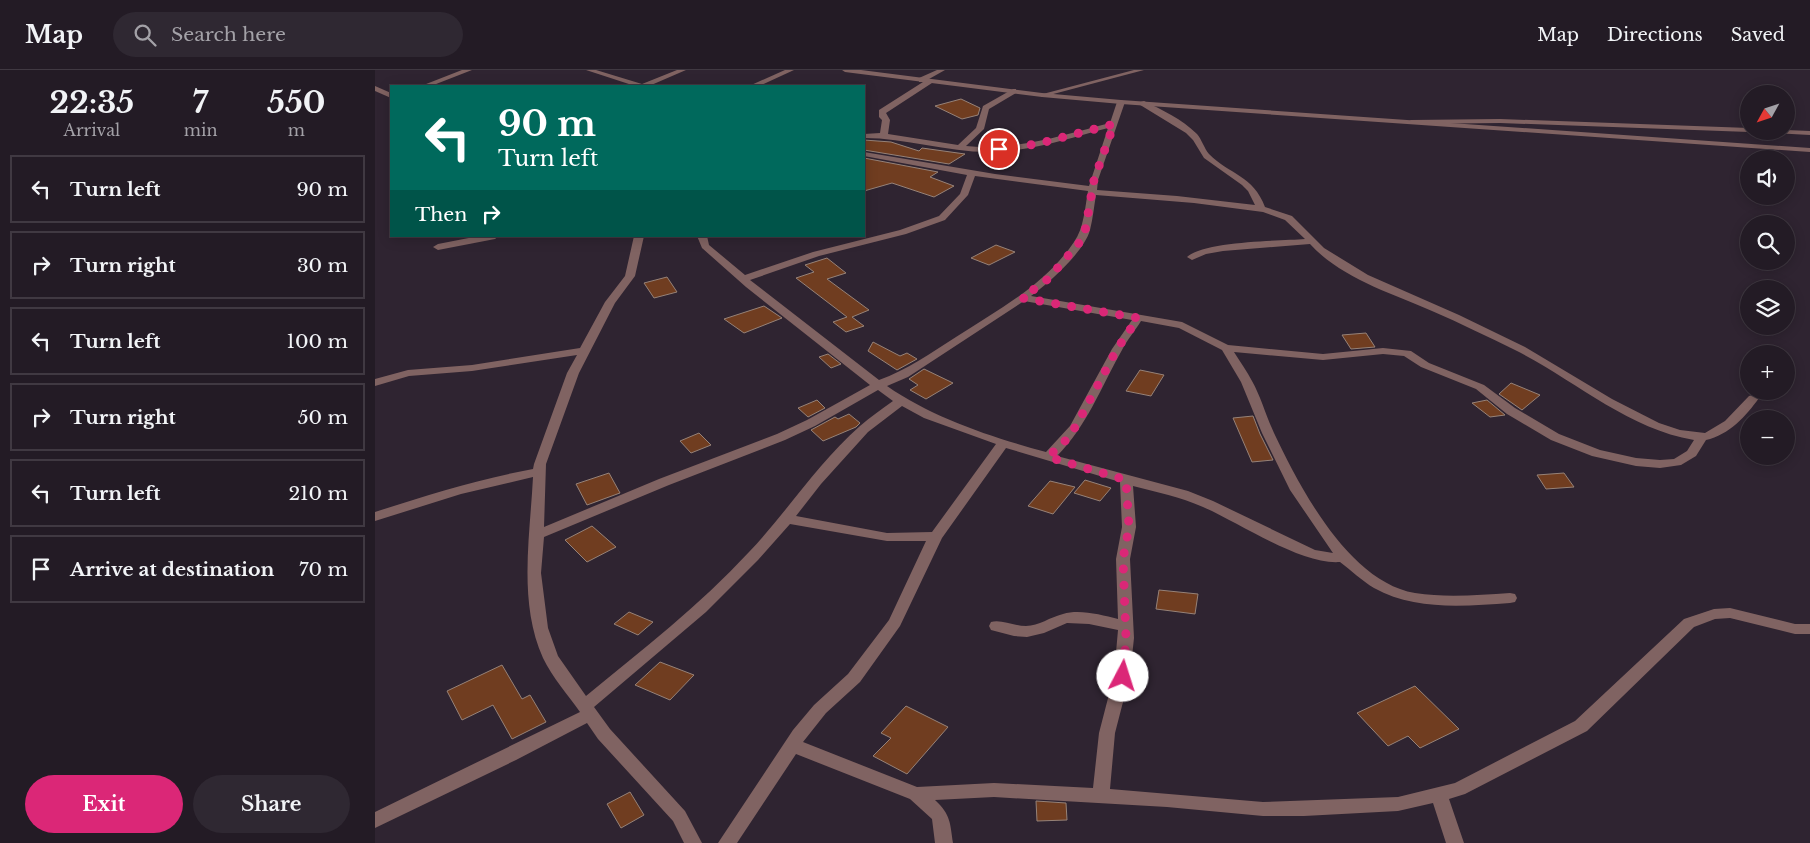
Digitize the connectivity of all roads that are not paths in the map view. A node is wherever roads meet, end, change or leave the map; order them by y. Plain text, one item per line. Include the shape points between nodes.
1 (469, 70) edge
2 (589, 70) edge
3 (683, 70) edge
4 (791, 70) edge
5 (845, 70) edge
6 (942, 70) edge
7 (1141, 70) edge
8 (925, 81) junction
9 (428, 85) edge
10 (640, 85) edge
11 (646, 85) edge
12 (755, 85) edge
13 (375, 88) edge
14 (1013, 91) junction
15 (1041, 95) junction
16 (390, 96) edge
17 (1121, 102) junction
18 (1141, 103) junction
19 (1410, 122) junction
20 (1114, 124) junction
21 (1740, 130) edge
22 (1795, 132) edge
23 (1810, 133) edge
24 (865, 136) edge
25 (884, 136) junction
26 (960, 147) junction
27 (1810, 150) edge
28 (865, 154) edge
29 (972, 172) junction
30 (1092, 190) junction
31 (1261, 209) junction
32 (490, 237) edge
33 (639, 237) edge
34 (702, 237) edge
35 (1312, 241) junction
36 (437, 247) dead end
37 (1192, 257) dead end
38 (744, 279) junction
39 (1022, 298) junction
40 (1138, 318) junction
41 (1226, 348) junction
42 (584, 352) junction
43 (375, 383) edge
44 (878, 385) junction
45 (1751, 400) edge
46 (901, 401) junction
47 (1702, 437) junction
48 (1003, 442) junction
49 (1048, 457) junction
50 (540, 472) junction
51 (1126, 480) junction
52 (375, 517) edge
53 (787, 519) junction
54 (537, 535) junction
55 (936, 536) junction
56 (1343, 557) junction
57 (1509, 598) dead end
58 (996, 626) dead end
59 (1125, 626) junction
60 (1810, 629) edge
61 (588, 710) junction
62 (792, 745) junction
63 (916, 794) junction
64 (1439, 795) junction
65 (1101, 797) junction
66 (375, 820) edge
67 (693, 843) edge
68 (727, 843) edge
69 (944, 843) edge
70 (1455, 843) edge

1 - 9 street
2 - 10 street
3 - 11 street
4 - 12 street
5 - 8 street
6 - 8 street
7 - 15 lane
8 - 14 street
8 - 25 street via 882,112 886,120
13 - 16 street
14 - 15 street
14 - 26 street via 986,108 980,129
15 - 17 street
17 - 18 street
17 - 20 street
18 - 19 street
18 - 31 street via 1195,136 1206,155 1246,182
19 - 21 lane via 1500,121
19 - 27 street
20 - 26 street via 1037,144 999,149
20 - 30 street
22 - 23 lane
24 - 25 street
25 - 26 street
28 - 29 street
29 - 30 street
29 - 38 street via 964,195 942,218 903,232 816,254
30 - 31 street
30 - 39 street via 1085,231 1079,243 1048,279
31 - 35 street via 1295,221
32 - 36 street
33 - 42 street via 629,276 610,302
34 - 38 street via 705,246
35 - 37 street via 1223,248
35 - 47 street via 1359,275 1447,313 1523,351 1655,425
38 - 44 street
39 - 40 street
39 - 44 street via 904,376
40 - 41 street via 1182,325
40 - 49 street via 1117,349 1076,426
41 - 47 street via 1323,357 1383,352 1407,354 1425,365 1480,387 1555,437 1596,453 1636,462 1677,462 1692,453
41 - 56 street via 1247,382 1296,490
42 - 43 street via 407,374
42 - 50 street via 560,406
44 - 46 street
44 - 54 street via 850,403 781,437
45 - 47 street via 1733,422
46 - 48 street via 928,415
46 - 53 street via 864,429 816,480
48 - 49 street
48 - 55 street
49 - 51 street
50 - 52 street via 468,487
50 - 54 street
51 - 56 street via 1183,494 1311,554
51 - 59 street via 1129,527 1123,559
53 - 55 street via 887,537
53 - 61 street via 701,608
54 - 61 street via 534,573 541,628 551,658
55 - 62 street via 885,637 854,678 820,708
56 - 57 street via 1365,575 1397,593 1415,598
58 - 59 street via 1019,632 1033,631 1056,620 1075,618
59 - 65 street via 1123,676 1107,733
60 - 64 street via 1795,630 1730,613 1714,614 1689,623 1581,726 1459,789
61 - 66 street via 510,755
61 - 67 street via 604,734 679,816
62 - 63 street
62 - 68 street
63 - 65 street via 994,790
63 - 69 street via 940,816
64 - 65 street via 1398,804 1304,809
64 - 70 street

